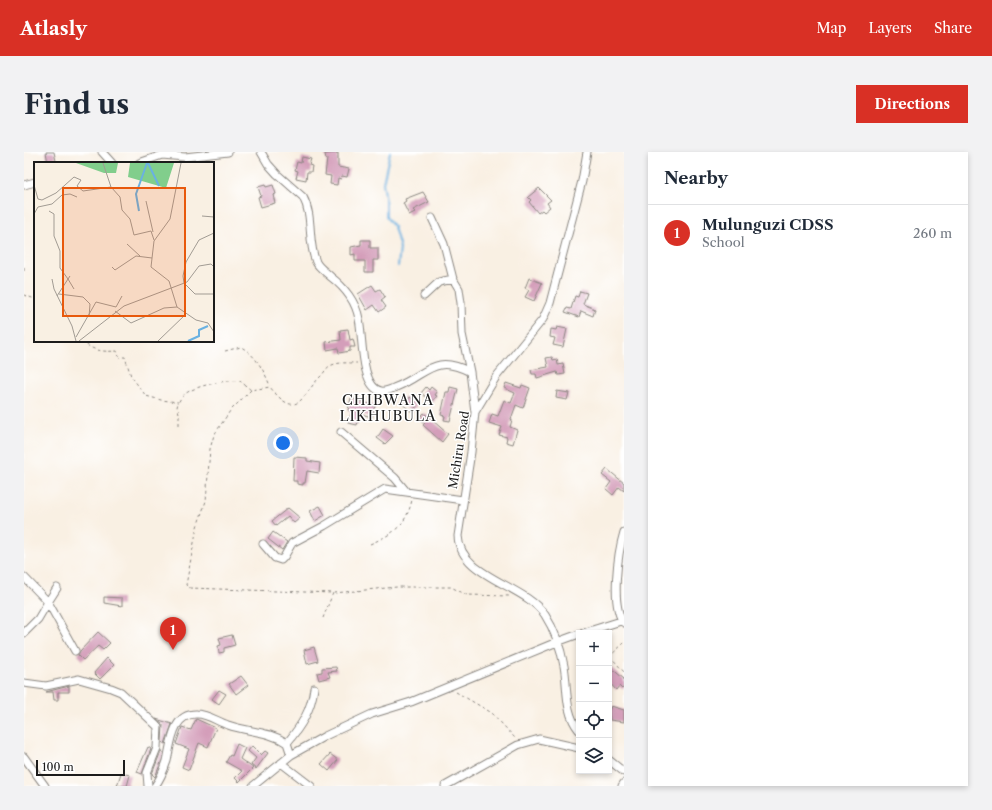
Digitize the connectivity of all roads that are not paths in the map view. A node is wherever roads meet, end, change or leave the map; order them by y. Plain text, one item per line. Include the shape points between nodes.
1 (102, 152) edge
2 (228, 152) edge
3 (262, 152) edge
4 (587, 152) edge
5 (111, 162) edge
6 (142, 162) edge
7 (34, 182) edge
8 (24, 185) edge
9 (432, 218) dead end
10 (452, 279) junction
11 (424, 296) dead end
12 (470, 372) junction
13 (475, 412) junction
14 (341, 432) dead end
15 (405, 490) junction
16 (463, 500) junction
17 (624, 532) edge
18 (264, 544) dead end
19 (24, 577) edge
20 (57, 588) dead end
21 (48, 602) junction
22 (623, 622) edge
23 (594, 630) edge
24 (24, 633) edge
25 (576, 635) edge
26 (557, 642) junction
27 (75, 651) dead end
28 (24, 683) edge
29 (314, 688) dead end
30 (576, 725) edge
31 (287, 743) junction
32 (576, 747) edge
33 (291, 755) junction
34 (24, 757) edge
35 (612, 762) edge
36 (281, 763) junction
37 (624, 772) edge
38 (624, 783) edge
39 (45, 786) edge
40 (148, 786) edge
41 (155, 786) edge
42 (253, 786) edge
43 (311, 786) edge
44 (445, 786) edge
45 (622, 786) edge

1 - 5 street
2 - 6 street via 185,157 162,155
3 - 12 street via 268,164 306,202 316,262 348,295 355,306 359,319 363,362 375,387 380,391 388,390 436,364 458,366
4 - 13 street, Michiru Road via 582,181 550,304 543,318 496,377
7 - 8 street
9 - 10 street via 444,244
10 - 11 street via 439,282
10 - 12 street via 459,289 462,334
12 - 13 street
13 - 16 street, Michiru Road
14 - 15 street via 395,478
15 - 16 street
15 - 18 street via 385,489 378,492 292,543 281,560 275,558
16 - 26 street, Michiru Road via 458,536 462,553 467,560 484,572 536,604 544,614
17 - 22 street via 619,554 617,590
19 - 21 street
20 - 21 street
21 - 24 street via 38,619
21 - 27 street
22 - 23 street
25 - 26 street
26 - 30 street, Michiru Road via 564,665 570,715
26 - 33 street via 404,704 372,714 324,736
28 - 40 street via 46,686 79,680 121,692 158,728 157,748 146,777
29 - 31 street via 309,711
31 - 33 street
31 - 41 street via 269,733 228,725 207,716 190,714 175,728 165,766
32 - 44 street via 540,739 521,744
33 - 36 street
34 - 39 street
35 - 37 street
36 - 42 street
36 - 43 street
38 - 45 street

